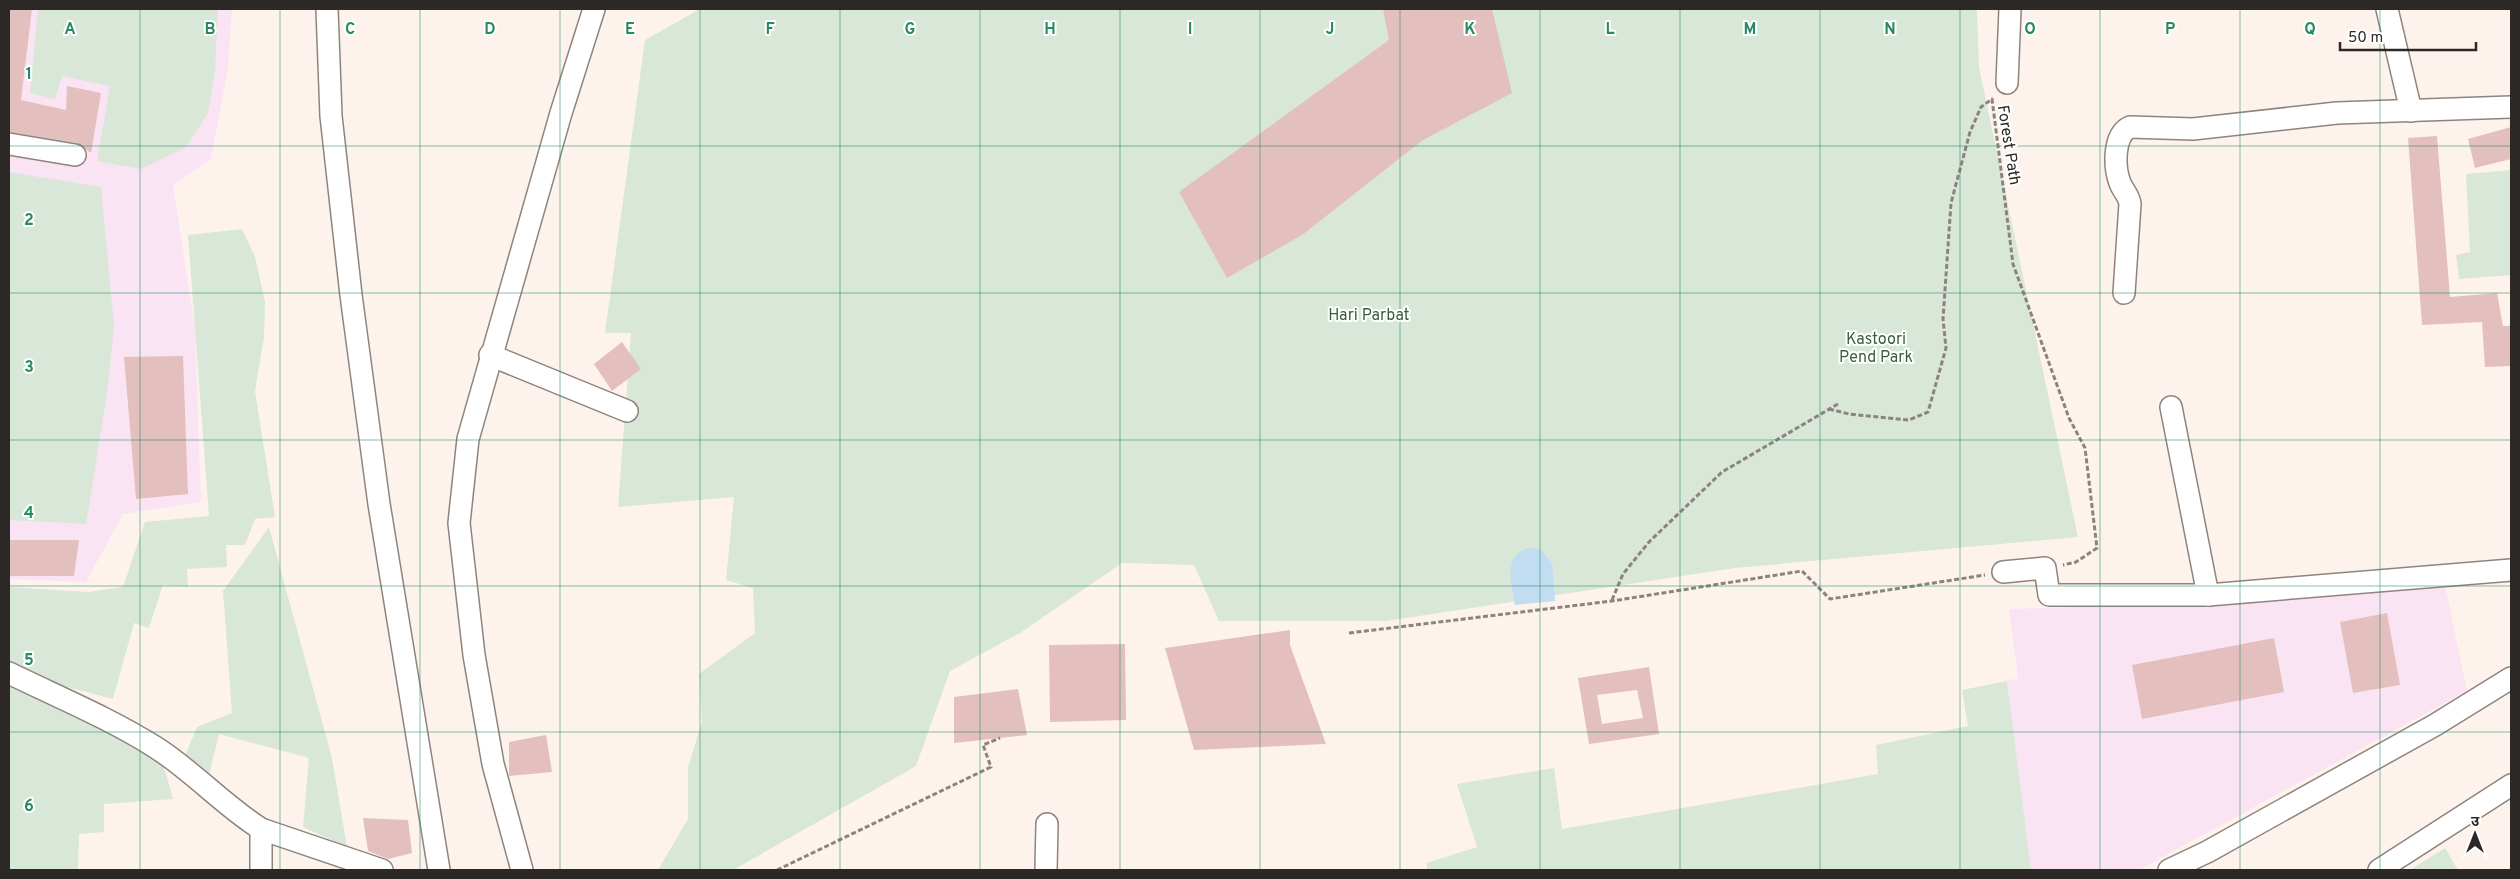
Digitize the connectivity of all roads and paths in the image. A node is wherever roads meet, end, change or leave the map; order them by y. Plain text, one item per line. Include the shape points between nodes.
1 (327, 9) edge
2 (594, 9) edge
3 (2010, 9) edge
4 (2387, 9) edge
5 (2007, 83) dead end
6 (2511, 107) edge
7 (2411, 111) junction
8 (9, 144) edge
9 (75, 155) dead end
10 (2124, 293) dead end
11 (490, 355) junction
12 (1838, 404) dead end
13 (2170, 407) dead end
14 (1829, 409) junction
15 (627, 411) dead end
16 (2045, 568) junction
17 (2511, 570) edge
18 (2003, 572) joint
19 (2208, 595) junction
20 (1612, 601) junction
21 (1349, 633) dead end
22 (9, 673) edge
23 (2511, 678) edge
24 (1000, 738) dead end
25 (2511, 785) edge
26 (1047, 824) dead end
27 (261, 828) junction
28 (261, 870) edge
29 (382, 870) edge
30 (439, 870) edge
31 (522, 870) edge
32 (777, 870) edge
33 (1046, 870) edge
34 (2169, 870) edge
35 (2379, 870) edge

1 - 30 street via 331,116 356,333 379,504
2 - 11 street
3 - 5 street
4 - 7 street
6 - 7 street
7 - 10 street via 2337,113 2226,127 2130,127 2123,130 2117,141 2118,177 2130,204
8 - 9 street
11 - 15 street
11 - 31 street via 468,439 458,523 474,655 493,764
12 - 14 path
13 - 19 street
14 - 16 path, Forest Path via 1909,420 1928,412 1946,348 1943,319 1951,203 1970,132 1981,107 1992,99 2013,264 2069,418 2085,448 2097,548 2076,562
14 - 20 path via 1722,472 1649,542 1623,574
16 - 18 street
16 - 19 street via 2049,595
17 - 19 street
18 - 20 path via 1830,599 1802,570
20 - 21 path
22 - 27 street via 156,748 184,767 245,819
23 - 34 street via 2208,852
24 - 32 path via 983,744 991,767
25 - 35 street
26 - 33 street
27 - 28 street
27 - 29 street

